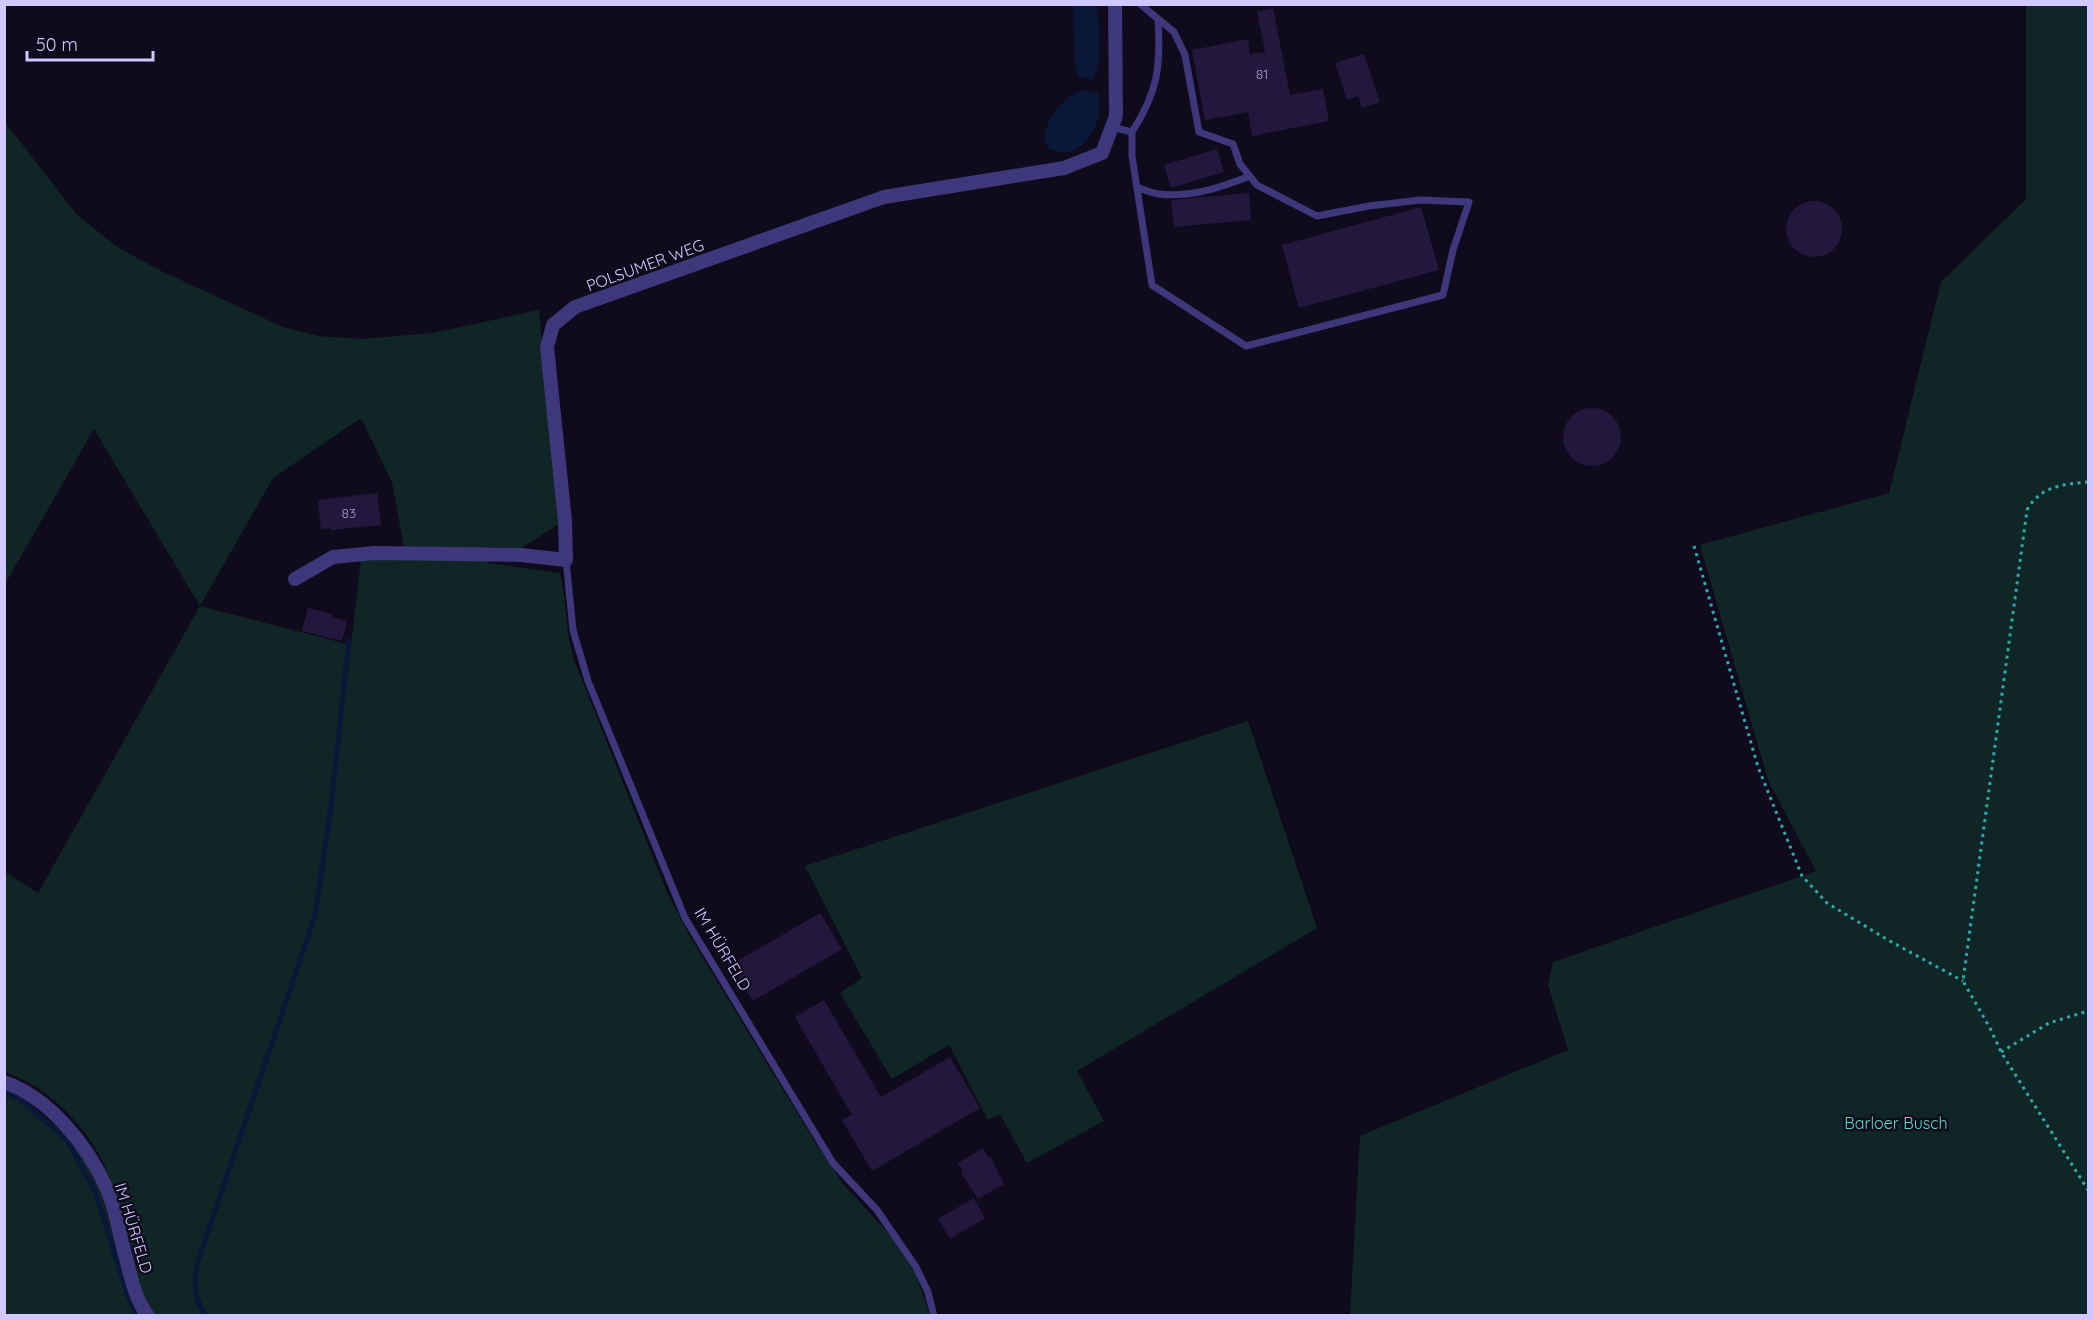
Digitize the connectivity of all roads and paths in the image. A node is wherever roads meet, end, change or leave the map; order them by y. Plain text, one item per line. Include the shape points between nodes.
1 (1115, 4) edge
2 (1140, 4) edge
3 (1158, 19) junction
4 (1112, 127) junction
5 (1132, 132) junction
6 (1250, 177) junction
7 (1137, 187) junction
8 (2088, 482) edge
9 (1694, 546) dead end
10 (566, 560) junction
11 (295, 579) dead end
12 (1963, 981) junction
13 (2088, 1011) edge
14 (2001, 1052) junction
15 (4, 1082) edge
16 (2088, 1190) edge
17 (148, 1316) edge
18 (933, 1316) edge

1 - 4 street, POLSUMER WEG via 1116,116
2 - 3 lane
3 - 5 lane via 1160,53 1156,76 1146,110
3 - 6 lane via 1174,32 1185,55 1199,132 1233,144
4 - 5 lane
4 - 10 street, POLSUMER WEG via 1102,153 1064,168 884,197 575,307 553,325 547,347
5 - 7 lane
6 - 7 lane via 1221,188 1180,195 1157,194
6 - 7 lane via 1257,185 1317,216 1420,200 1469,202 1443,295 1246,346 1152,285
8 - 12 path via 2054,486 2033,499 2027,510
9 - 12 path via 1758,767 1802,876 1827,903
10 - 11 street via 521,555 374,553 333,557
10 - 18 lane, IM HÜRFELD via 579,656 685,918 833,1163 877,1210 916,1267 928,1292
12 - 14 path
13 - 14 path via 2049,1023
14 - 16 path
15 - 17 street, IM HÜRFELD via 19,1087 57,1116 91,1156 108,1191 136,1292

